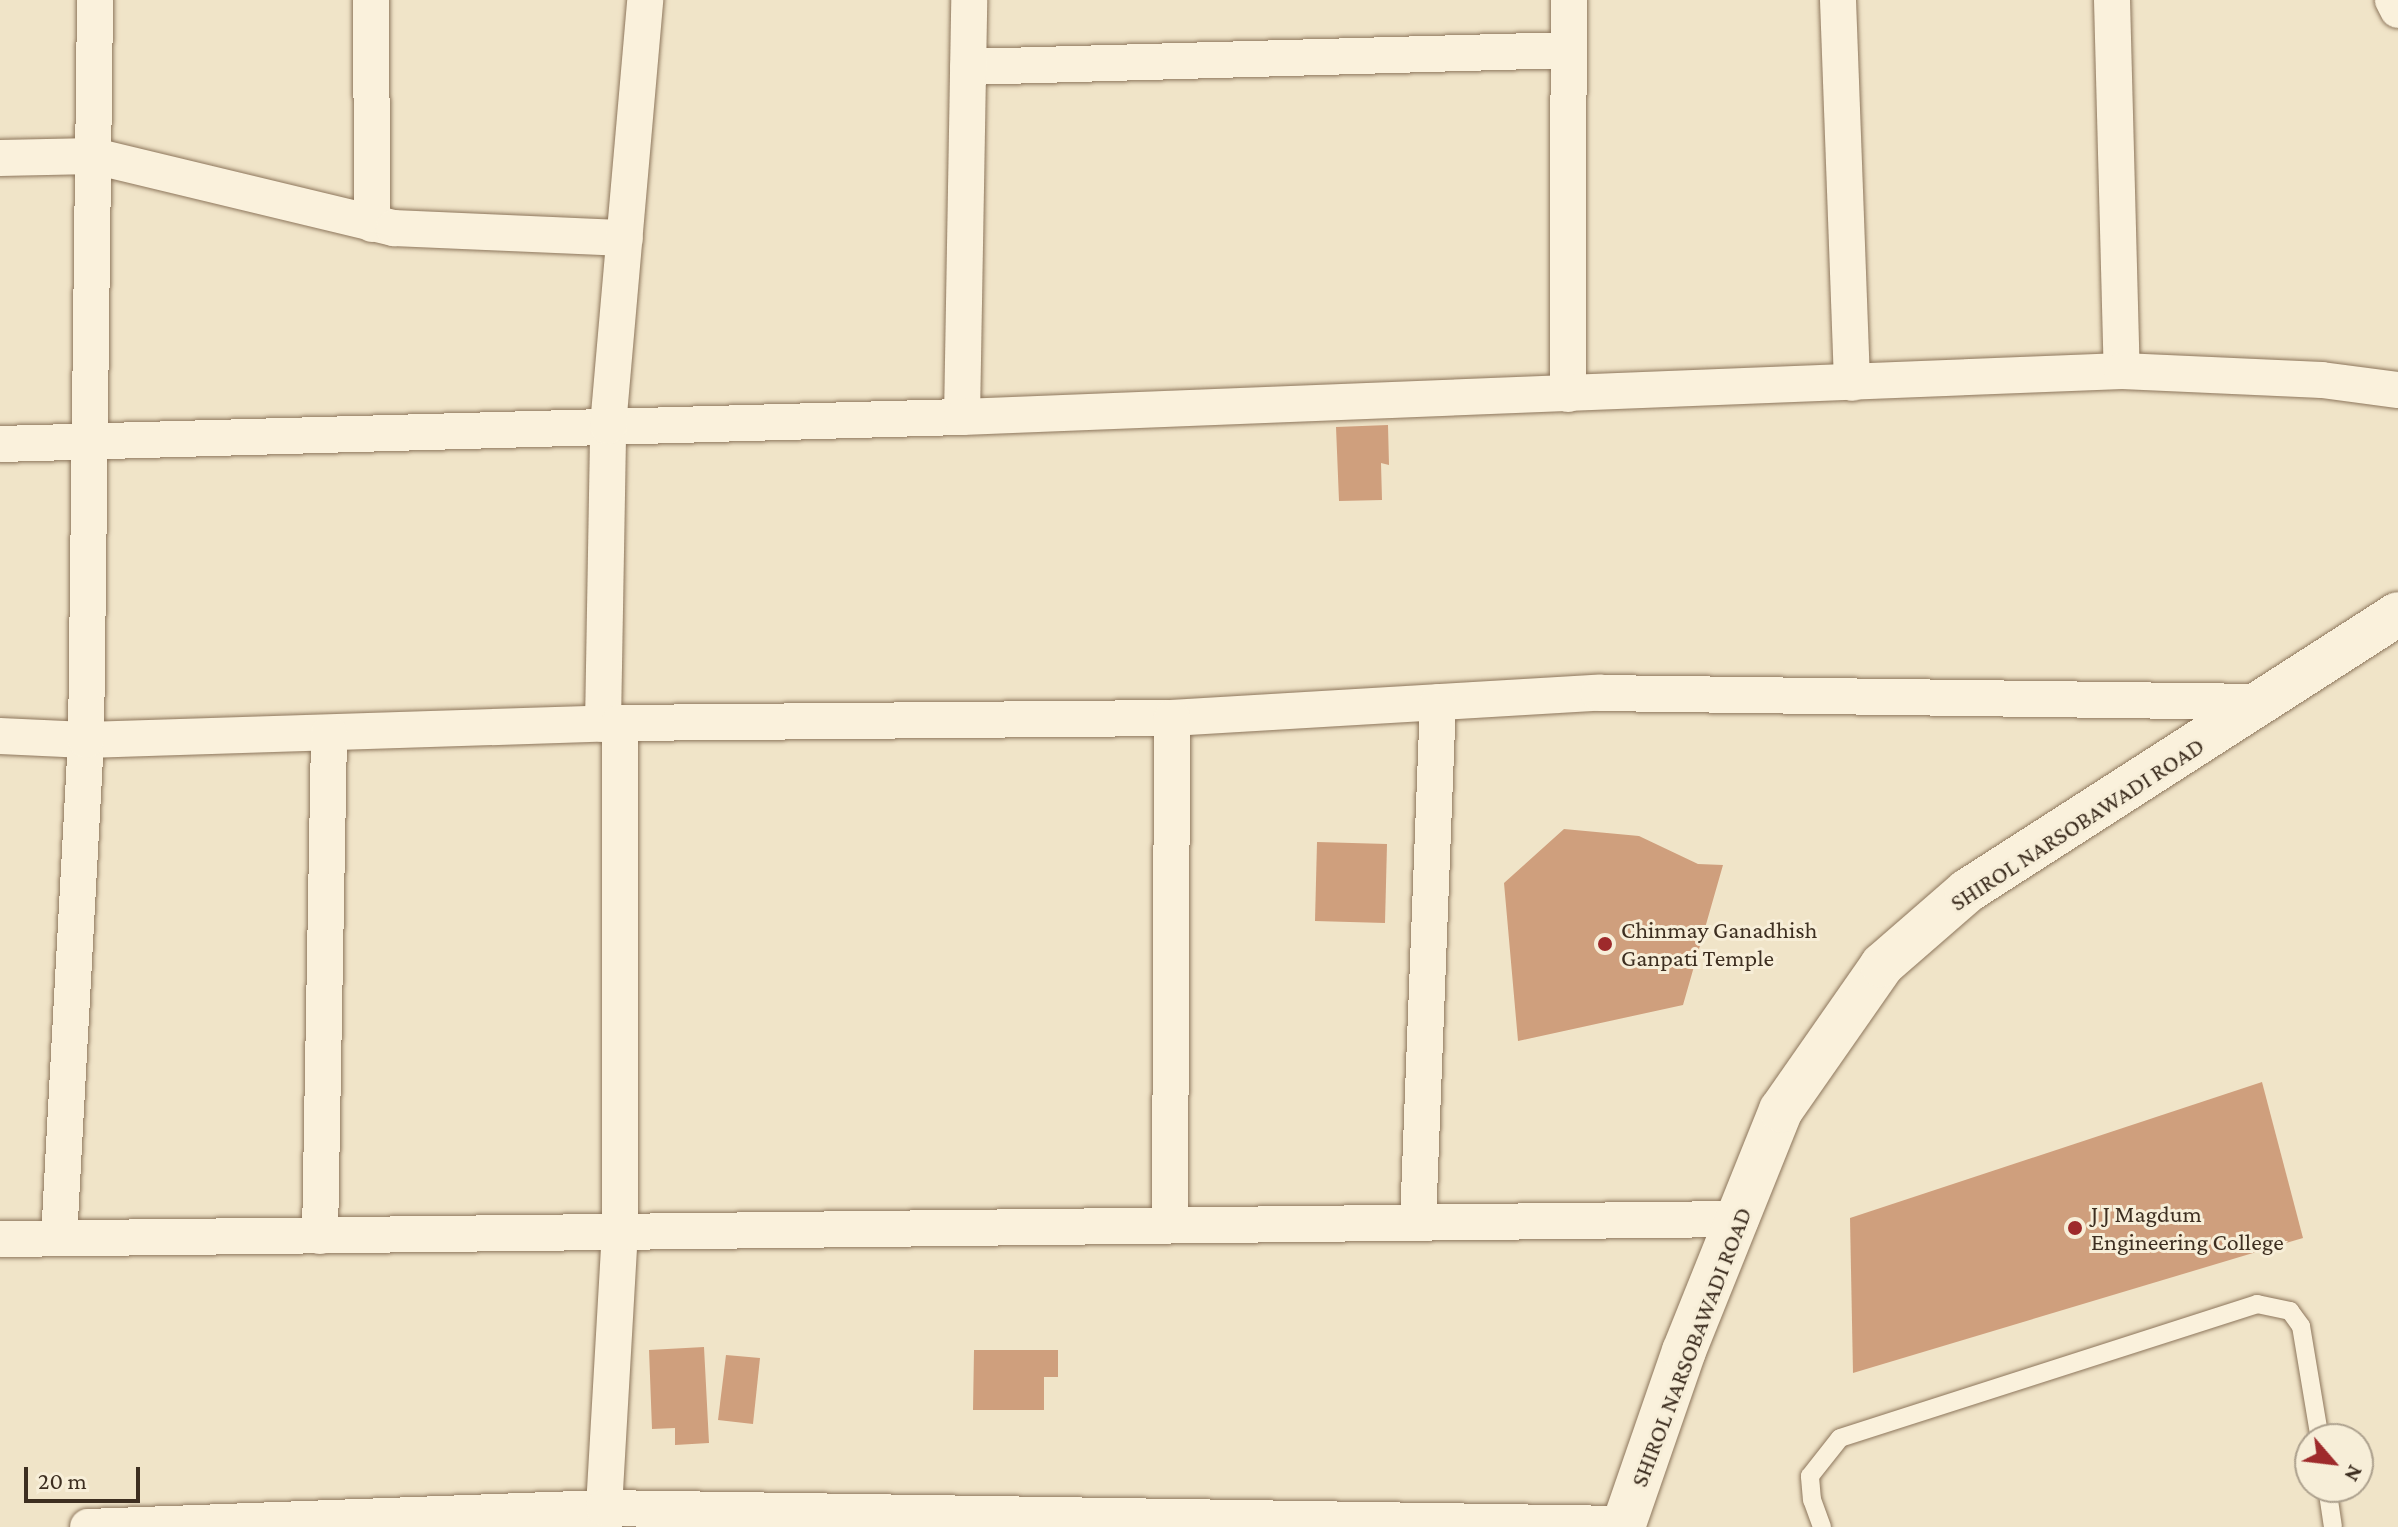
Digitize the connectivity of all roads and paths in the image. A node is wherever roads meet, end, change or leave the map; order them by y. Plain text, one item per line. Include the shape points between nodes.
1 (95, 0) edge
2 (371, 0) edge
3 (645, 0) edge
4 (969, 0) edge
5 (1569, 0) edge
6 (1838, 0) edge
7 (2112, 0) edge
8 (2393, 0) edge
9 (2398, 10) edge
10 (1569, 50) junction
11 (968, 67) junction
12 (94, 156) junction
13 (0, 158) edge
14 (372, 224) junction
15 (625, 238) junction
16 (2122, 371) junction
17 (1852, 383) junction
18 (2398, 390) edge
19 (1568, 394) junction
20 (962, 417) junction
21 (608, 426) junction
22 (0, 444) edge
23 (93, 444) junction
24 (2398, 614) edge
25 (1438, 702) junction
26 (2258, 702) junction
27 (1172, 718) junction
28 (611, 723) junction
29 (329, 733) junction
30 (0, 736) edge
31 (86, 740) junction
32 (1741, 1219) junction
33 (1418, 1222) junction
34 (1170, 1224) junction
35 (620, 1233) junction
36 (320, 1236) junction
37 (59, 1238) junction
38 (0, 1239) edge
39 (2317, 1423) edge
40 (2329, 1503) edge
41 (604, 1518) edge
42 (1623, 1526) edge
43 (88, 1527) edge
44 (1822, 1527) edge
45 (2333, 1527) edge

1 - 12 street
2 - 14 street
3 - 15 street
4 - 11 street
5 - 10 street
6 - 17 street
7 - 16 street
8 - 9 street
10 - 11 street
10 - 19 street
11 - 20 street
12 - 13 street
12 - 14 street
12 - 23 street
14 - 15 street
15 - 21 street
16 - 17 street
16 - 18 street via 2322,380
17 - 19 street
19 - 20 street
20 - 21 street
21 - 23 street
21 - 28 street
22 - 23 street
23 - 31 street
24 - 26 main road, SHIROL NARSOBAWADI ROAD
25 - 26 street via 1599,693
25 - 27 street
25 - 33 street
26 - 32 main road, SHIROL NARSOBAWADI ROAD via 1967,891 1882,965 1781,1110
27 - 28 street
27 - 34 street
28 - 29 street
28 - 35 street
29 - 31 street
29 - 36 street
30 - 31 street
31 - 37 street
32 - 33 street
32 - 42 main road, SHIROL NARSOBAWADI ROAD via 1684,1351
33 - 34 street
34 - 35 street
35 - 36 street
35 - 41 street
36 - 37 street
37 - 38 street
39 - 44 lane via 2301,1326 2290,1311 2257,1304 1840,1438 1822,1454 1810,1476
40 - 45 lane
41 - 42 street
41 - 43 street

